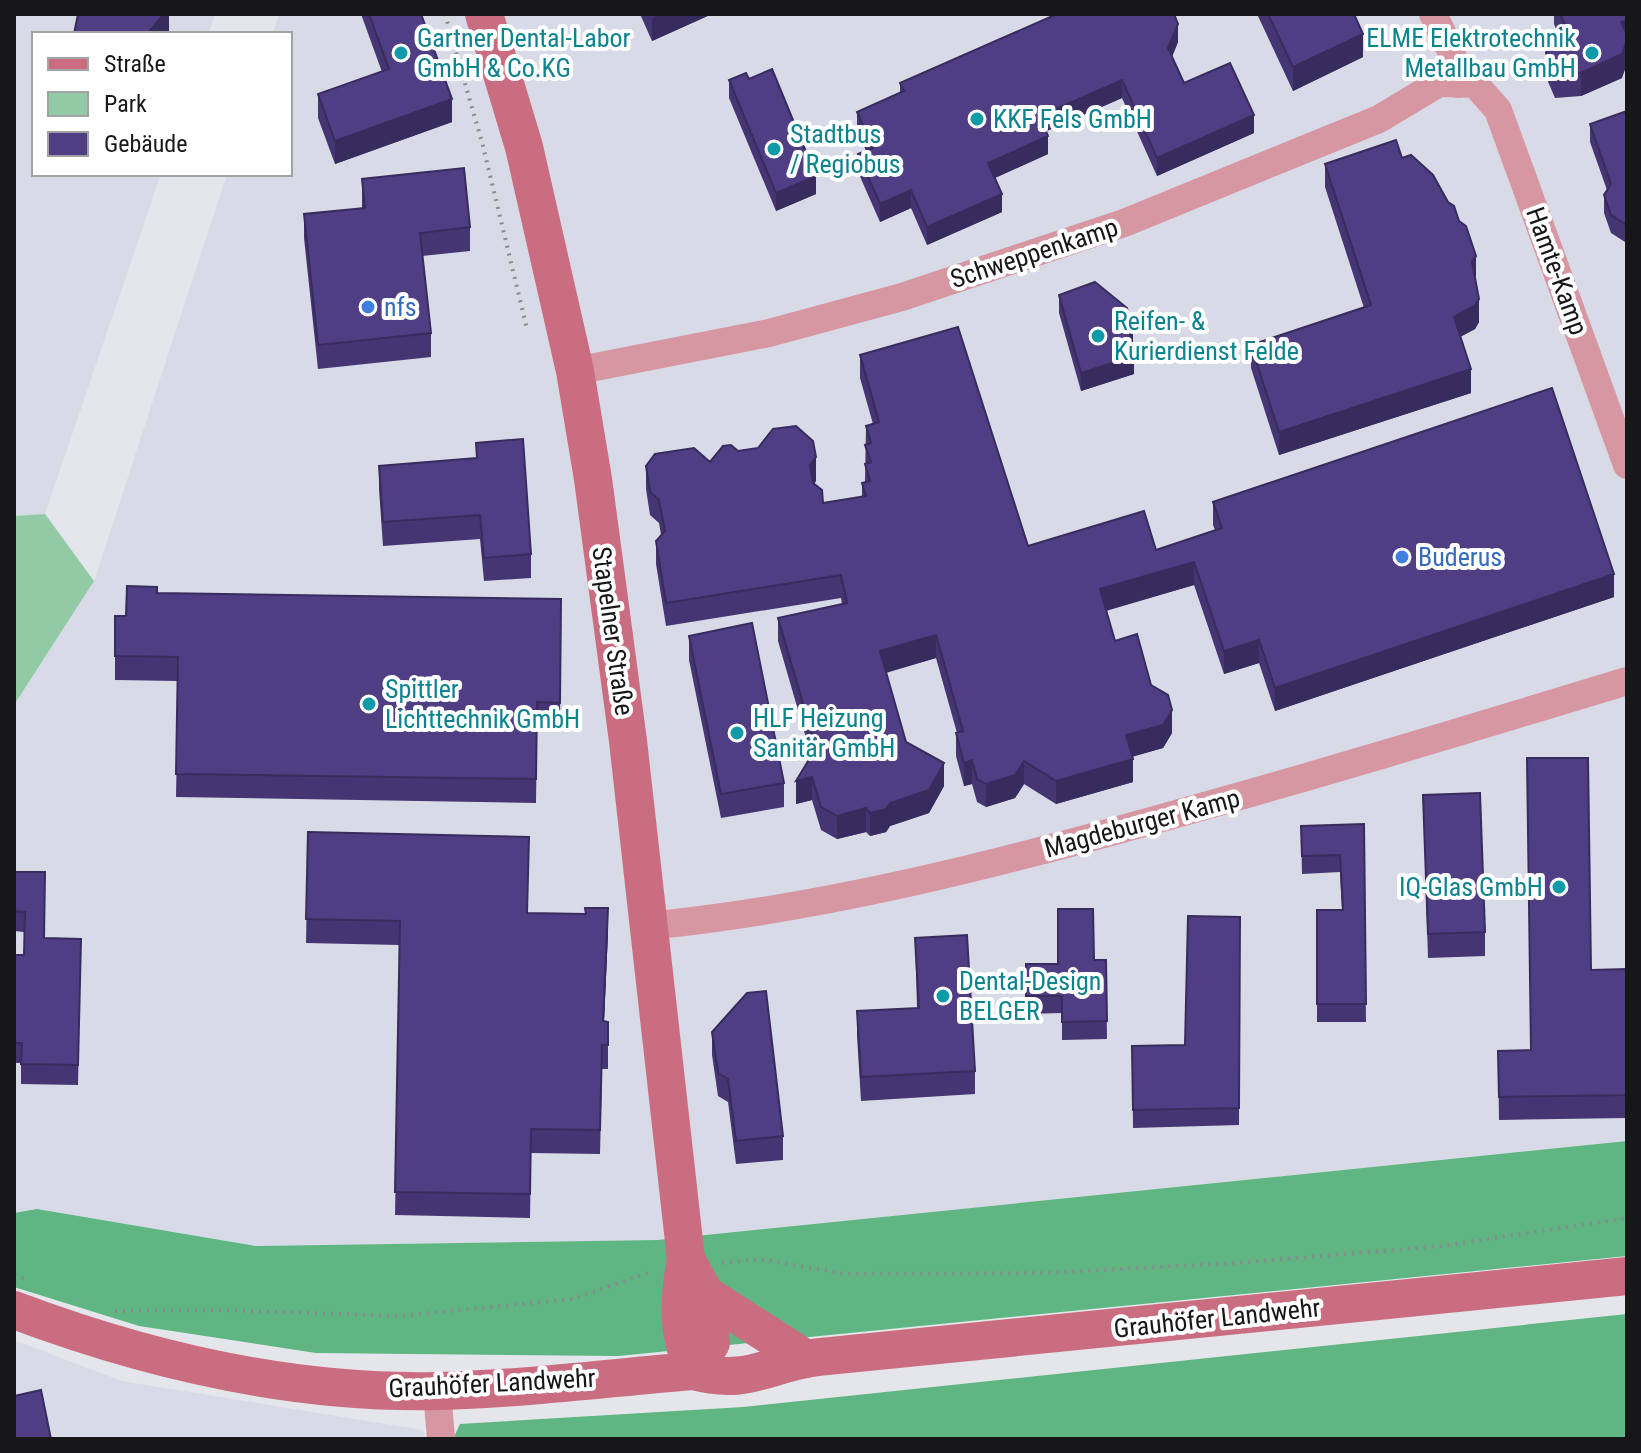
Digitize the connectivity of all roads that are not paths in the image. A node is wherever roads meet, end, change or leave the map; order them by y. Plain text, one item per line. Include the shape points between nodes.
1 (484, 14) edge
2 (1433, 14) edge
3 (1466, 84) junction
4 (575, 371) junction
5 (1627, 465) edge
6 (1627, 681) edge
7 (648, 926) junction
8 (702, 1272) junction
9 (1627, 1276) edge
10 (20, 1295) edge
11 (806, 1359) junction
12 (693, 1371) junction
13 (437, 1391) junction
14 (441, 1439) edge

1 - 4 street, Stapelner Straße via 524,147
2 - 3 street, Hamte-Kamp
3 - 4 street, Schweppenkamp via 1439,83 1379,119 1124,223 917,292 769,333
3 - 5 street, Hamte-Kamp via 1498,110
4 - 7 street, Stapelner Straße via 624,709
6 - 7 street, Magdeburger Kamp via 1059,847 909,884
7 - 8 street, Stapelner Straße
8 - 11 street
8 - 12 street, Stapelner Straße via 679,1298 680,1338
9 - 11 street, Grauhöfer Landwehr
10 - 13 street, Grauhöfer Landwehr via 94,1340 252,1376
11 - 12 street, Grauhöfer Landwehr via 761,1374 721,1379
12 - 13 street, Grauhöfer Landwehr
13 - 14 street

